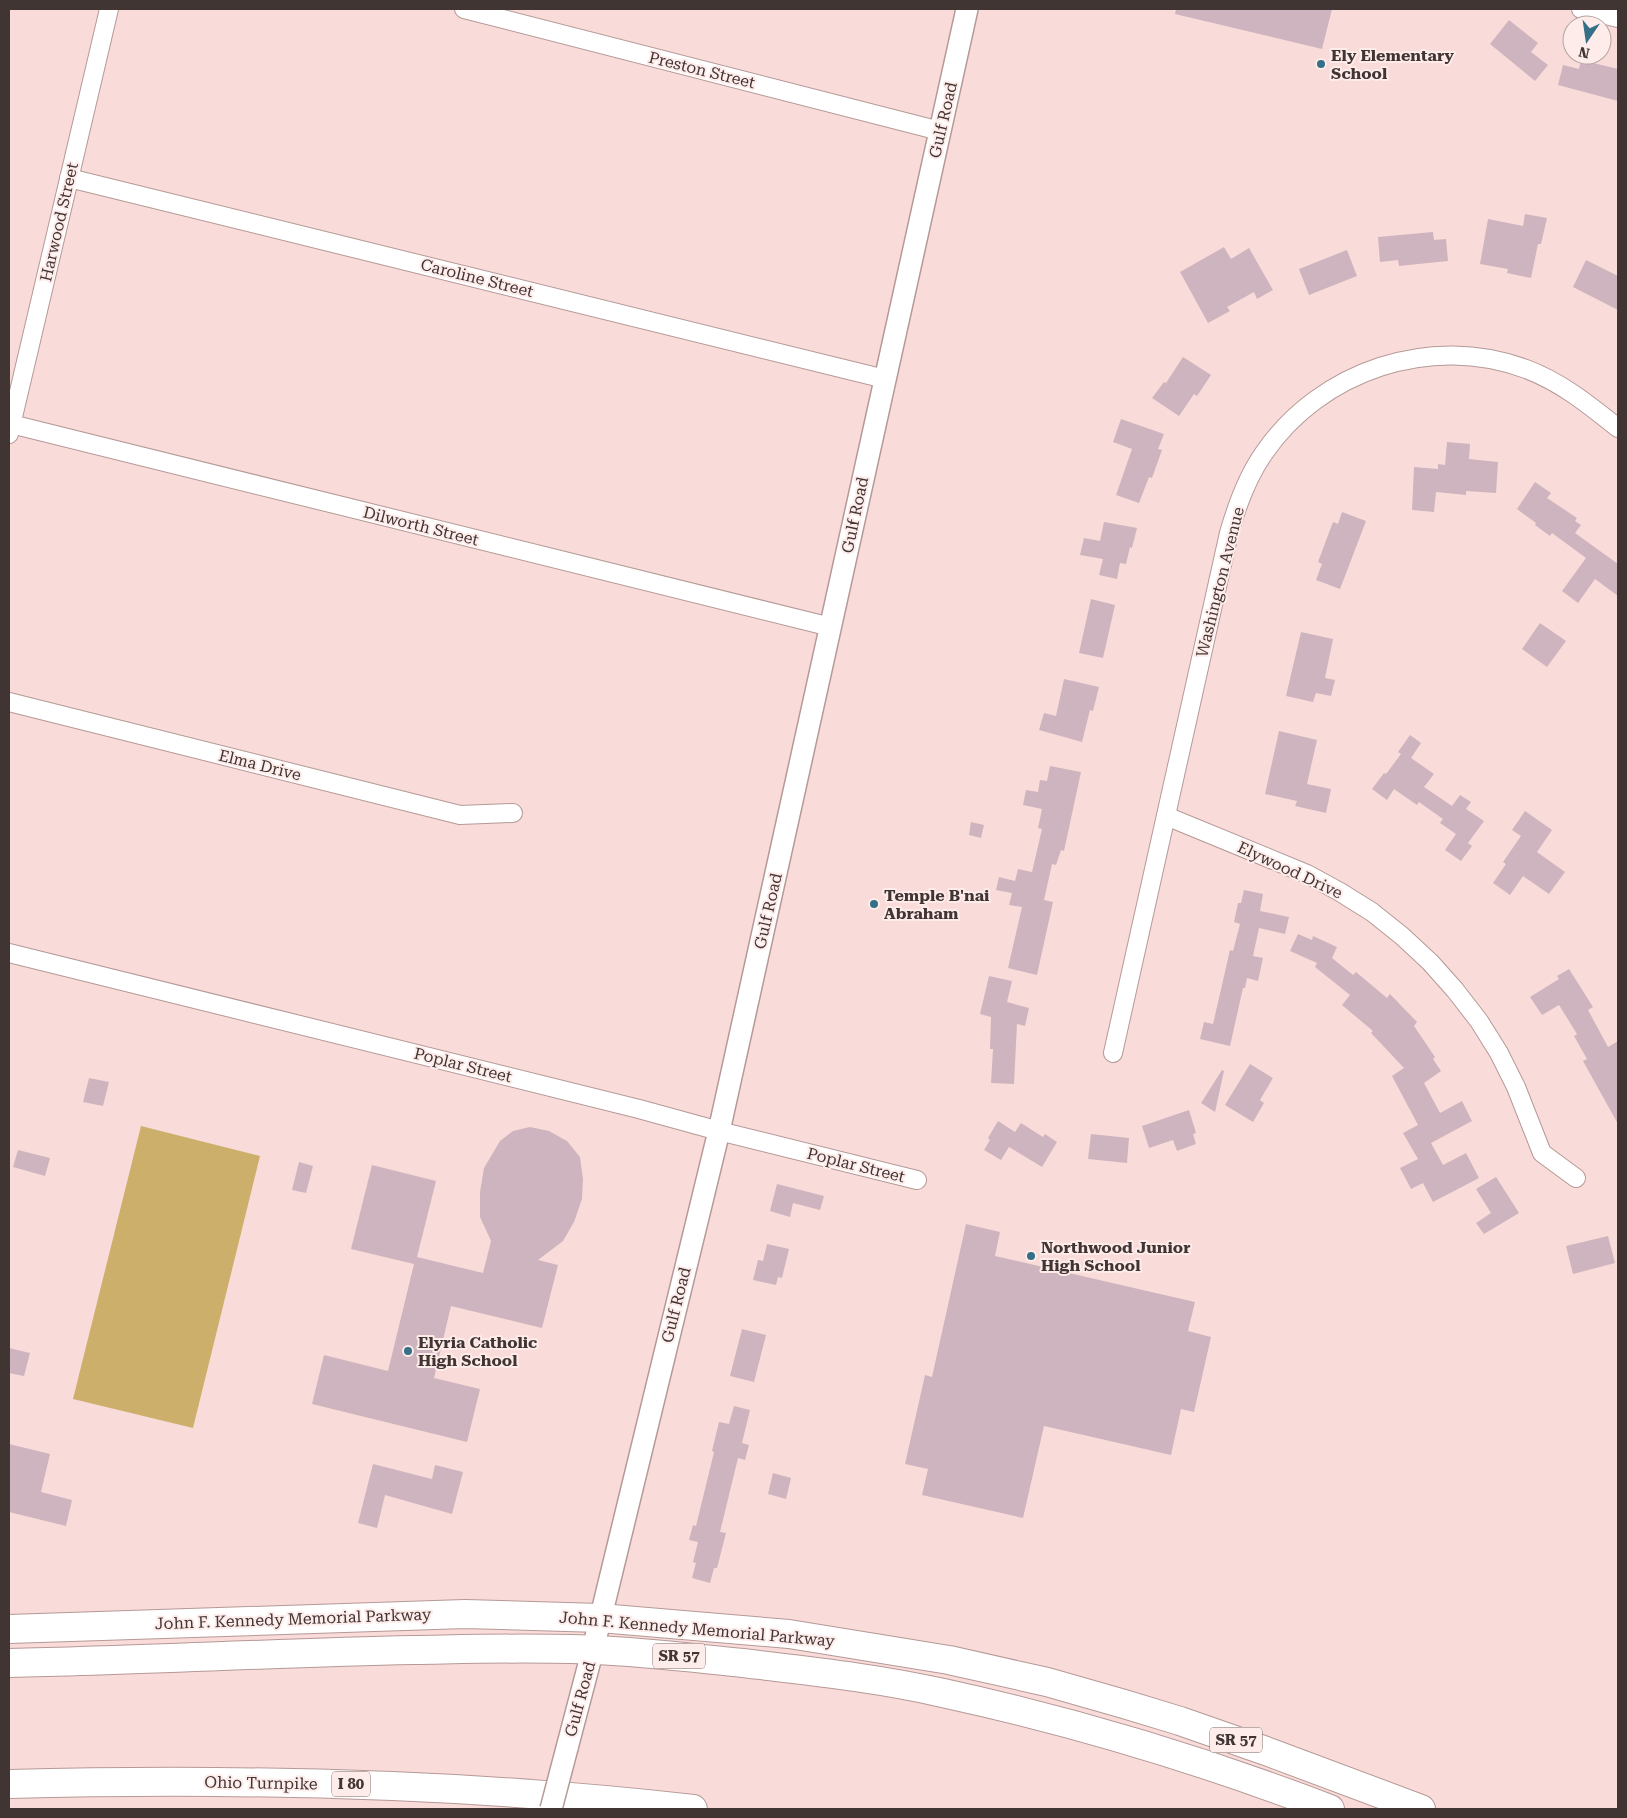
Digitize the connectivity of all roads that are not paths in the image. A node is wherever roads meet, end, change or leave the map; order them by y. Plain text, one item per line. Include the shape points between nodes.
1 (109, 9) edge
2 (464, 9) edge
3 (967, 9) edge
4 (1581, 9) edge
5 (1618, 18) edge
6 (940, 131) junction
7 (69, 178) junction
8 (885, 379) junction
9 (1618, 428) edge
10 (10, 429) edge
11 (831, 627) junction
12 (9, 702) edge
13 (513, 813) dead end
14 (1166, 816) junction
15 (9, 953) edge
16 (1113, 1053) dead end
17 (719, 1131) junction
18 (1576, 1178) dead end
19 (917, 1180) dead end
20 (600, 1618) junction
21 (9, 1629) edge
22 (593, 1650) junction
23 (9, 1663) edge
24 (9, 1784) edge
25 (552, 1809) edge
26 (693, 1809) edge
27 (1330, 1809) edge
28 (1421, 1809) edge

1 - 7 street, Harwood Street
2 - 6 street, Preston Street
3 - 6 street, Gulf Road
4 - 5 street
6 - 8 street, Gulf Road
7 - 8 street, Caroline Street
7 - 10 street, Harwood Street
8 - 11 street, Gulf Road
9 - 14 street, Washington Avenue via 1576,395 1542,376 1505,363 1466,356 1408,359 1370,370 1334,387 1302,410 1263,454 1237,506
10 - 11 street, Dilworth Street
11 - 17 street, Gulf Road
12 - 13 street, Elma Drive via 460,815
14 - 16 street, Washington Avenue
14 - 18 street, Elywood Drive via 1307,874 1372,912 1402,936 1455,990 1499,1053 1542,1153
15 - 17 street, Poplar Street
17 - 19 street, Poplar Street
17 - 20 street, Gulf Road
20 - 21 highway, John F. Kennedy Memorial Parkway / SR 57 via 465,1614
20 - 22 street, Gulf Road
20 - 28 highway, John F. Kennedy Memorial Parkway / SR 57 via 790,1634 940,1658 1047,1682 1180,1721
22 - 23 highway, John F. Kennedy Memorial Parkway / SR 57 via 360,1651
22 - 25 street, Gulf Road, bridge
22 - 27 highway, John F. Kennedy Memorial Parkway / SR 57 via 656,1653 806,1670 941,1692 1141,1743
24 - 26 highway, Ohio Turnpike / I 80 via 311,1782 524,1793

